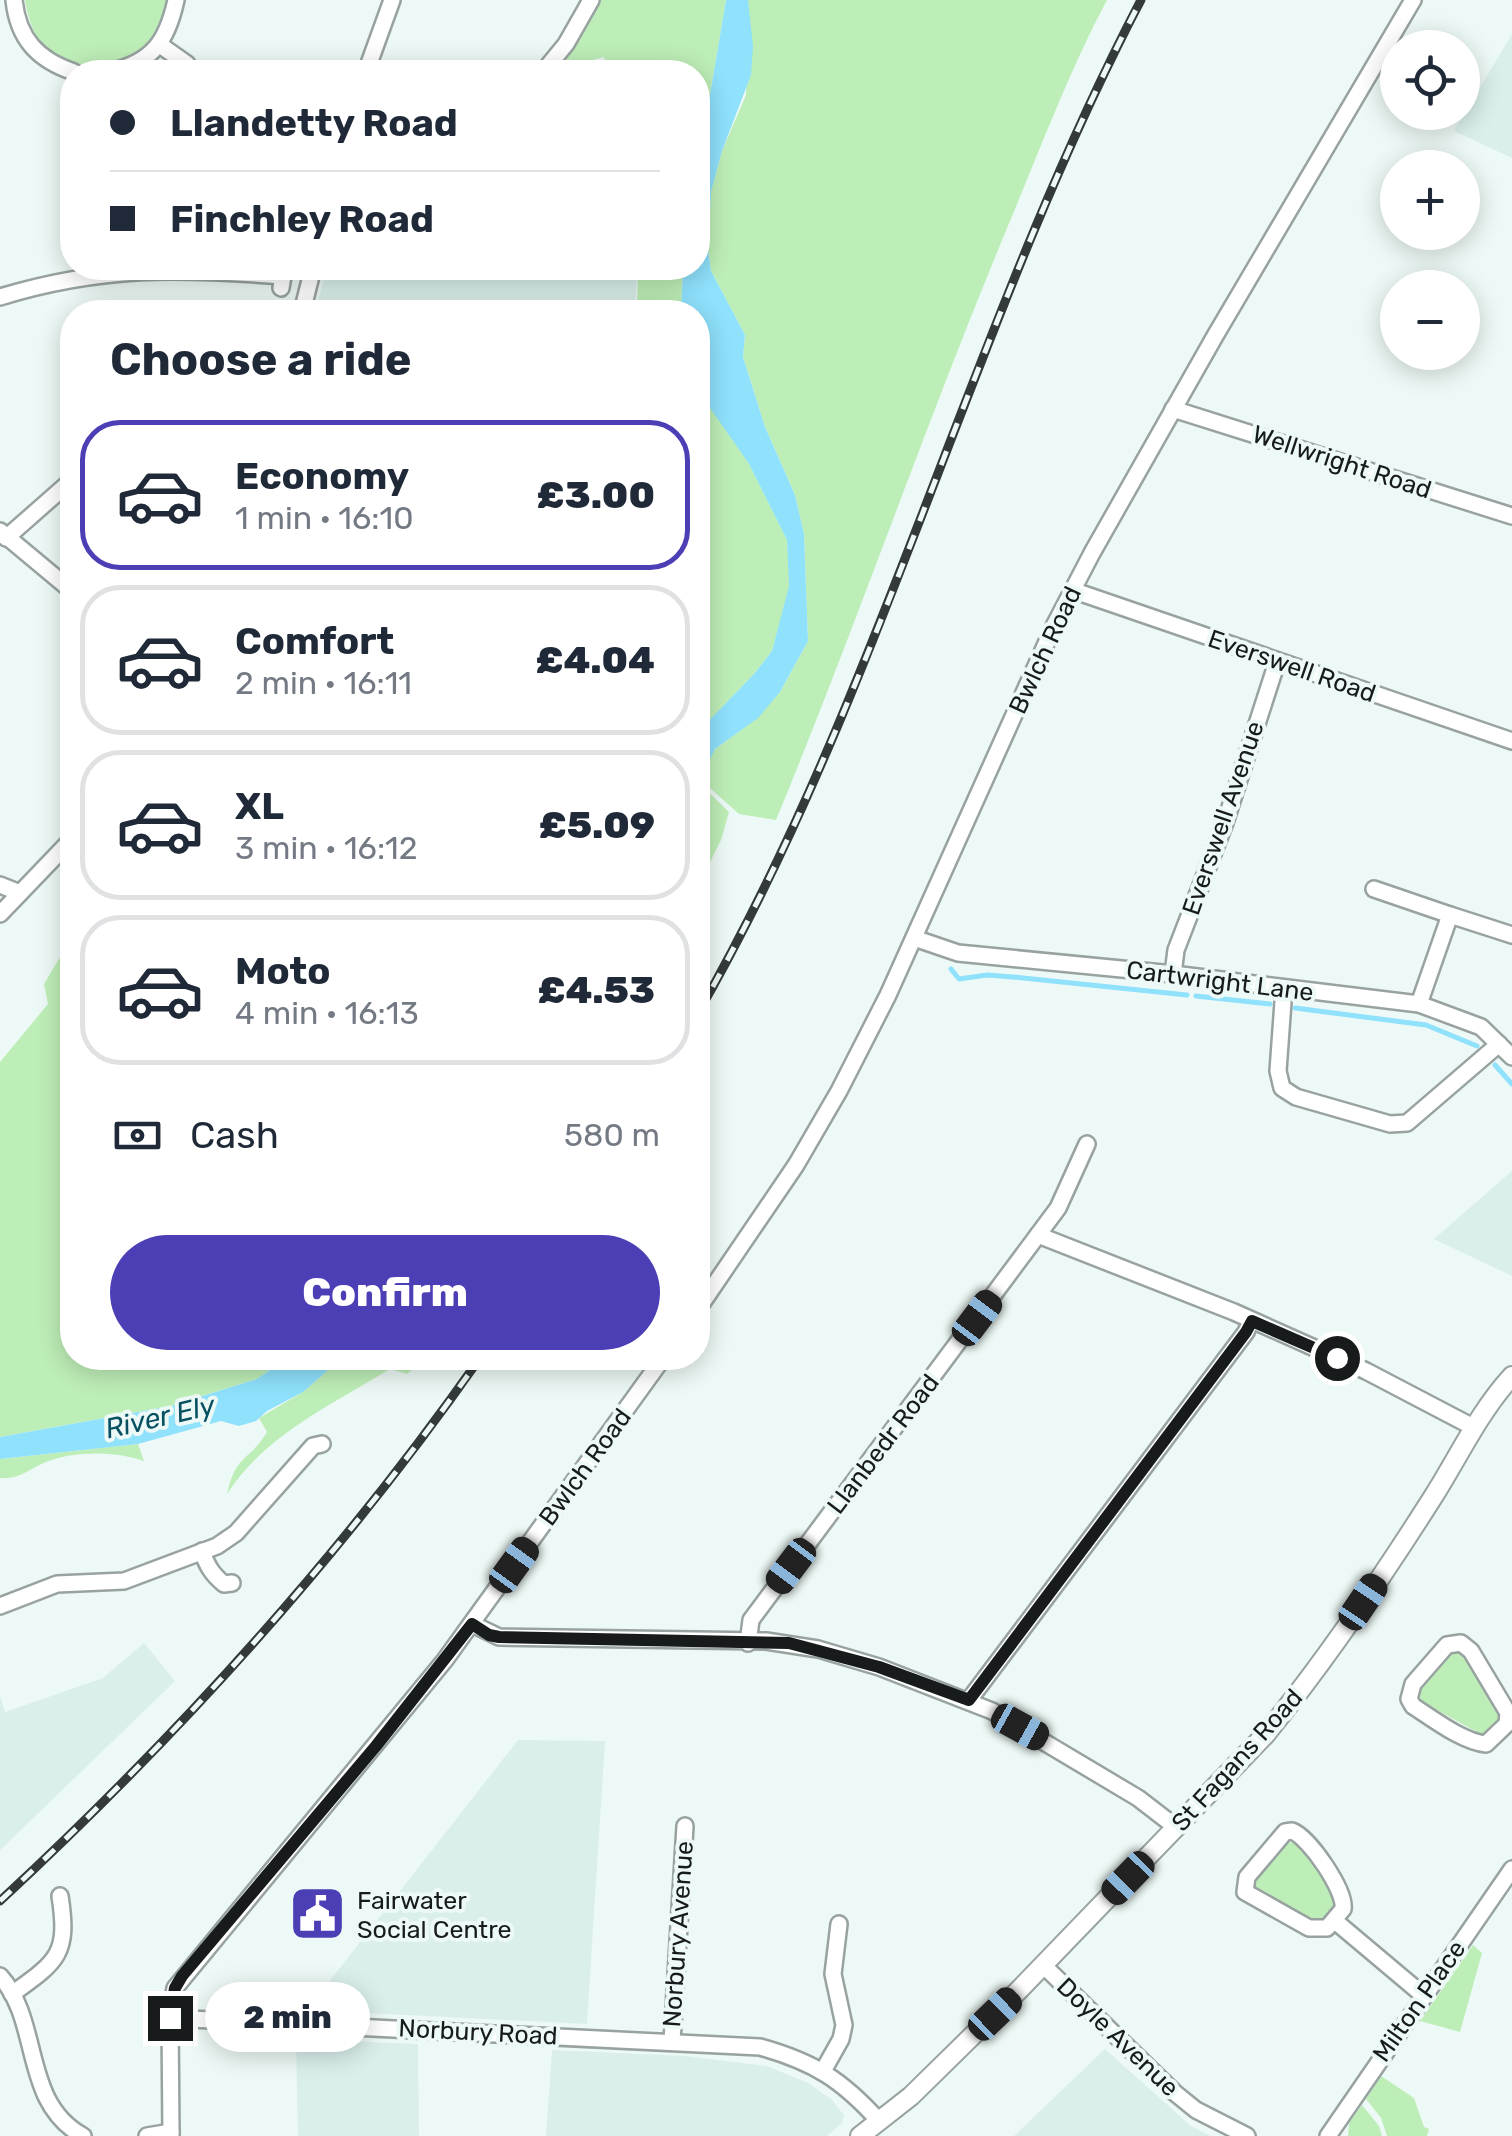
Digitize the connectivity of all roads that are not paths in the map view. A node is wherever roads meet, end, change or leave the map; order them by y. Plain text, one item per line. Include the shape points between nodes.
1 (14, 0) edge
2 (176, 0) edge
3 (392, 0) edge
4 (591, 0) edge
5 (1413, 0) edge
6 (160, 45) junction
7 (139, 60) edge
8 (181, 60) edge
9 (370, 60) edge
10 (552, 60) edge
11 (60, 66) edge
12 (64, 280) edge
13 (283, 280) edge
14 (281, 288) dead end
15 (0, 298) edge
16 (1173, 408) junction
17 (60, 489) edge
18 (1512, 516) edge
19 (3, 534) edge
20 (60, 581) edge
21 (1072, 590) junction
22 (1277, 662) junction
23 (1512, 741) edge
24 (60, 851) edge
25 (0, 885) edge
26 (1374, 889) dead end
27 (20, 892) junction
28 (0, 914) edge
29 (1450, 915) junction
30 (1512, 936) edge
31 (914, 938) junction
32 (1173, 974) junction
33 (1284, 988) junction
34 (1420, 1004) junction
35 (1500, 1044) junction
36 (1512, 1057) edge
37 (1087, 1144) dead end
38 (1038, 1235) junction
39 (710, 1291) edge
40 (1252, 1321) junction
41 (653, 1370) edge
42 (1512, 1376) edge
43 (1472, 1427) junction
44 (322, 1444) dead end
45 (202, 1552) junction
46 (232, 1583) dead end
47 (0, 1606) edge
48 (472, 1624) junction
49 (748, 1643) junction
50 (969, 1700) junction
51 (1498, 1734) junction
52 (1512, 1747) edge
53 (685, 1826) dead end
54 (1177, 1828) junction
55 (1512, 1869) edge
56 (60, 1896) dead end
57 (1335, 1922) junction
58 (839, 1924) dead end
59 (1043, 1965) junction
60 (0, 1976) edge
61 (12, 1994) junction
62 (1423, 1995) junction
63 (170, 2018) junction
64 (672, 2041) junction
65 (823, 2071) junction
66 (879, 2122) junction
67 (171, 2134) edge
68 (83, 2136) edge
69 (147, 2136) edge
70 (860, 2136) edge
71 (1247, 2136) edge
72 (1328, 2136) edge

1 - 11 street via 22,37
2 - 6 street
3 - 9 street
4 - 10 street
5 - 16 street, Bwlch Road
6 - 7 street
6 - 8 street
12 - 15 street
13 - 14 street
16 - 18 street, Wellwright Road
16 - 21 street, Bwlch Road
17 - 19 street
19 - 20 street
21 - 22 street, Everswell Road
21 - 31 street, Bwlch Road
22 - 23 street, Everswell Road
22 - 32 street, Everswell Avenue
24 - 27 street
25 - 27 street
26 - 29 street
27 - 28 street
29 - 30 street
29 - 34 street
31 - 32 street, Cartwright Lane via 958,953
31 - 39 street, Bwlch Road via 818,1128
32 - 33 street, Cartwright Lane
33 - 34 street, Cartwright Lane
33 - 35 street via 1282,1088 1390,1124 1412,1118
34 - 35 street, Cartwright Lane via 1465,1019
35 - 36 street, Cartwright Lane
37 - 38 street, Llanbedr Road
38 - 40 street
38 - 49 street, Llanbedr Road via 751,1620
40 - 43 street
40 - 50 street
41 - 48 street, Bwlch Road
42 - 43 street, St Fagans Road
43 - 54 street, St Fagans Road via 1299,1692
44 - 45 street via 313,1446 236,1533
45 - 46 street via 208,1568 224,1584
45 - 47 street via 124,1581 72,1582
48 - 49 street via 499,1637
48 - 63 street, Bwlch Road via 182,1976
49 - 50 street via 818,1649
50 - 54 street via 1064,1752
51 - 51 street via 1479,1744 1409,1700 1412,1684 1447,1645 1467,1646 1508,1713
51 - 52 street
53 - 64 street, Norbury Avenue
54 - 59 street, St Fagans Road
55 - 62 street, Milton Place
56 - 61 street via 65,1930 55,1958
57 - 57 street via 1342,1894 1305,1838 1285,1832 1247,1877 1245,1892 1309,1928
57 - 62 street
58 - 65 street via 832,1974 844,2025
59 - 66 street, St Fagans Road
59 - 71 street, Doyle Avenue via 1175,2093
60 - 61 street
61 - 68 street via 47,2102 64,2125
62 - 72 street, Milton Place
63 - 64 street, Norbury Road
63 - 67 street
64 - 65 street, Norbury Road via 760,2047
65 - 66 street, Norbury Road
66 - 70 street, St Fagans Road
67 - 69 street

